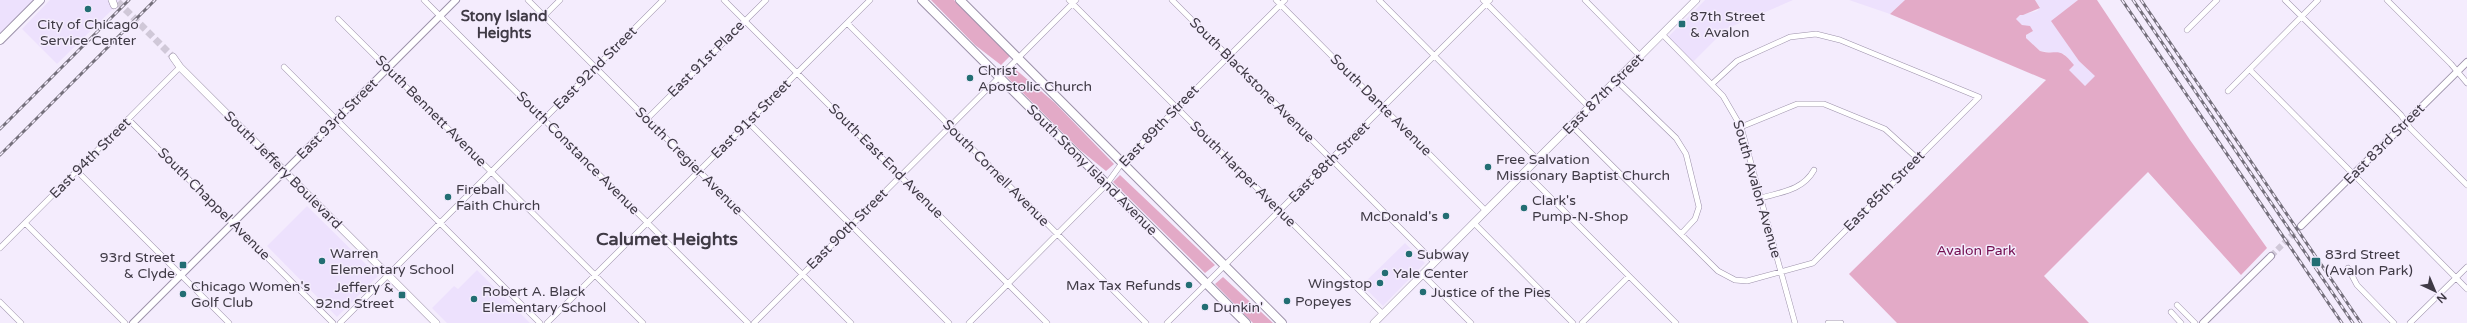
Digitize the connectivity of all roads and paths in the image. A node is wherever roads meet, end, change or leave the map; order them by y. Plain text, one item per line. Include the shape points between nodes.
1 (40, 0) edge
2 (424, 0) edge
3 (456, 0) edge
4 (528, 0) edge
5 (560, 0) edge
6 (663, 0) edge
7 (724, 0) edge
8 (766, 0) edge
9 (870, 0) edge
10 (922, 0) edge
11 (960, 0) edge
12 (1172, 0) edge
13 (1276, 0) edge
14 (1285, 0) edge
15 (1379, 0) edge
16 (1585, 0) edge
17 (1594, 0) edge
18 (1696, 0) edge
19 (2217, 0) edge
20 (2285, 0) edge
21 (2318, 0) edge
22 (2387, 0) edge
23 (1073, 1) edge
24 (1487, 1) edge
25 (1280, 4) junction
26 (1590, 4) junction
27 (440, 16) junction
28 (544, 16) junction
29 (2302, 17) junction
30 (338, 19) dead end
31 (745, 21) junction
32 (846, 23) junction
33 (2187, 30) dead end
34 (1662, 34) junction
35 (0, 40) edge
36 (1228, 56) junction
37 (1435, 56) junction
38 (1640, 56) junction
39 (1018, 58) junction
40 (171, 59) tunnel mouth
41 (2467, 62) edge
42 (284, 67) dead end
43 (595, 67) junction
44 (180, 68) junction
45 (388, 68) junction
46 (2250, 70) junction
47 (2457, 72) junction
48 (797, 73) junction
49 (999, 77) junction
50 (1616, 80) junction
51 (1712, 84) junction
52 (2467, 84) edge
53 (2228, 91) dead end
54 (1589, 107) junction
55 (1177, 108) junction
56 (1382, 108) junction
57 (128, 119) junction
58 (544, 119) junction
59 (647, 119) junction
60 (336, 120) junction
61 (748, 122) junction
62 (2406, 122) junction
63 (1571, 125) junction
64 (950, 127) junction
65 (1741, 127) junction
66 (1917, 158) junction
67 (1331, 159) junction
68 (1537, 159) junction
69 (1122, 163) junction
70 (1814, 170) dead end
71 (77, 171) junction
72 (491, 171) junction
73 (699, 171) junction
74 (284, 172) junction
75 (1525, 172) junction
76 (2354, 174) junction
77 (900, 176) junction
78 (1106, 185) junction
79 (2467, 185) edge
80 (1761, 198) junction
81 (1280, 211) junction
82 (1486, 211) junction
83 (25, 223) junction
84 (232, 223) junction
85 (440, 223) junction
86 (647, 223) junction
87 (1474, 223) junction
88 (852, 225) junction
89 (2301, 226) tunnel mouth
90 (1057, 234) junction
91 (1681, 234) junction
92 (0, 248) edge
93 (2271, 256) tunnel mouth
94 (1434, 262) junction
95 (1225, 265) junction
96 (2467, 267) edge
97 (2348, 268) dead end
98 (1781, 272) junction
99 (1422, 274) junction
100 (181, 275) junction
101 (388, 275) junction
102 (595, 275) junction
103 (802, 275) junction
104 (1629, 276) junction
105 (2456, 278) junction
106 (1008, 284) junction
107 (1206, 284) junction
108 (2467, 289) edge
109 (0, 302) edge
110 (2177, 305) dead end
111 (2170, 312) dead end
112 (1383, 314) junction
113 (21, 323) edge
114 (125, 323) edge
115 (133, 323) edge
116 (229, 323) edge
117 (333, 323) edge
118 (340, 323) edge
119 (436, 323) edge
120 (540, 323) edge
121 (547, 323) edge
122 (643, 323) edge
123 (748, 323) edge
124 (754, 323) edge
125 (851, 323) edge
126 (949, 323) edge
127 (969, 323) edge
128 (1047, 323) edge
129 (1146, 323) edge
130 (1167, 323) edge
131 (1246, 323) edge
132 (1282, 323) edge
133 (1374, 323) edge
134 (1471, 323) edge
135 (1573, 323) edge
136 (1582, 323) edge
137 (1676, 323) edge
138 (1795, 323) edge
139 (1828, 323) edge
140 (1841, 323) edge
141 (2181, 323) edge
142 (2195, 323) edge
143 (2203, 323) edge
144 (2394, 323) edge
145 (2410, 323) edge

1 - 35 main road
2 - 27 street, South Constance Avenue
3 - 27 street, East 93rd Street
4 - 28 street, South Cregier Avenue
5 - 28 street
6 - 43 street, East 92nd Street
7 - 31 street, South East End Avenue
8 - 31 street, East 91st Place
9 - 32 street, East 91st Street
10 - 49 main road, South Stony Island Avenue
11 - 39 main road, South Stony Island Avenue
12 - 36 street, South Blackstone Avenue
13 - 25 street, South Dante Avenue
14 - 25 street, East 89th Street
15 - 37 street
16 - 26 street
17 - 26 street
18 - 34 main road, East 87th Street
19 - 33 street
20 - 29 street
21 - 29 street
22 - 47 street
23 - 39 street, East 90th Street
23 - 55 street, South Harper Avenue
24 - 37 street, East 88th Street
24 - 54 street
25 - 36 street, East 89th Street
25 - 56 street, South Dante Avenue
26 - 38 street
27 - 45 street, East 93rd Street
27 - 58 street, South Constance Avenue
28 - 43 street, South Cregier Avenue
29 - 46 street
29 - 62 street
30 - 45 street, South Bennett Avenue
31 - 48 street, South East End Avenue
31 - 59 street, East 91st Place
32 - 48 street, East 91st Street
32 - 64 street, South Cornell Avenue
34 - 38 main road, East 87th Street
34 - 51 street, South Avalon Avenue
36 - 55 street, East 89th Street
36 - 67 street, South Blackstone Avenue
37 - 56 street, East 88th Street
37 - 68 street
38 - 50 main road, East 87th Street
39 - 49 street, East 90th Street
39 - 69 main road, South Stony Island Avenue
40 - 44 main road, South Jeffery Boulevard
41 - 47 street, East 83rd Street
42 - 60 street
43 - 58 street, East 92nd Street
43 - 59 street, South Cregier Avenue
44 - 57 street, East 94th Street
44 - 74 main road, South Jeffery Boulevard
45 - 60 street, East 93rd Street
45 - 72 street, South Bennett Avenue
46 - 53 street
46 - 76 street
47 - 52 street
47 - 62 street, East 83rd Street
48 - 61 street, East 91st Street
48 - 77 street, South East End Avenue
49 - 64 street, East 90th Street
49 - 78 main road, South Stony Island Avenue
50 - 54 main road, East 87th Street
50 - 91 street via 1676,138 1686,154 1699,207 1695,219
51 - 65 street, South Avalon Avenue via 1729,104
51 - 66 street, East 85th Street via 1746,56 1790,37 1816,34 1840,40 1979,97
54 - 63 main road, East 87th Street
55 - 69 street, East 89th Street
55 - 81 street, South Harper Avenue
56 - 67 street, East 88th Street
56 - 82 street, South Dante Avenue
57 - 71 street, East 94th Street
57 - 84 street, South Chappel Avenue
58 - 72 street, East 92nd Street
58 - 86 street, South Constance Avenue
59 - 73 street, South Cregier Avenue
60 - 74 street, East 93rd Street
60 - 85 street
61 - 73 street, East 91st Street
61 - 88 street
62 - 76 street, East 83rd Street
62 - 79 street
63 - 68 main road, East 87th Street
63 - 91 street, East 85th Street
64 - 77 street, East 90th Street
64 - 90 street, South Cornell Avenue
65 - 66 street via 1796,104 1824,104 1884,129
65 - 80 street, South Avalon Avenue
66 - 98 street, East 85th Street via 1813,263
67 - 81 street, East 88th Street
67 - 94 street, South Blackstone Avenue
68 - 75 main road, East 87th Street
69 - 78 street, East 89th Street
69 - 95 main road, South Stony Island Avenue
70 - 80 street via 1807,181 1796,188
71 - 83 street, East 94th Street
71 - 100 street
72 - 85 street, East 92nd Street
72 - 102 street, South Bennett Avenue
73 - 86 street, East 91st Street
73 - 103 street, South Cregier Avenue
74 - 84 street, East 93rd Street
74 - 101 main road, South Jeffery Boulevard
75 - 82 main road, East 87th Street
75 - 104 street
76 - 89 street, East 83rd Street
76 - 105 street
77 - 88 street, East 90th Street
77 - 106 street, South East End Avenue
78 - 90 street, East 89th Street
78 - 107 main road, South Stony Island Avenue
80 - 98 street, South Avalon Avenue
81 - 95 street, East 88th Street
81 - 112 street, South Harper Avenue
82 - 87 main road, East 87th Street
83 - 92 street, East 94th Street
83 - 114 street
84 - 100 street, East 93rd Street
84 - 117 street, South Chappel Avenue
85 - 101 street, East 92nd Street
85 - 120 street
86 - 102 street, East 91st Street
86 - 123 street, South Constance Avenue
87 - 94 main road, East 87th Street
87 - 135 street
88 - 103 street, East 90th Street
88 - 126 street
90 - 106 street, East 89th Street
90 - 129 street, South Cornell Avenue
91 - 98 street, East 85th Street via 1728,278 1747,281
93 - 143 street
94 - 99 main road, East 87th Street
95 - 107 street, East 88th Street
95 - 132 main road, South Stony Island Avenue
96 - 105 street
97 - 144 street via 2357,285
98 - 138 street, South Avalon Avenue
99 - 112 main road, East 87th Street
99 - 134 street
100 - 115 street, East 93rd Street
100 - 116 street
101 - 118 street, East 92nd Street
101 - 119 main road, South Jeffery Boulevard
102 - 121 street, East 91st Street
102 - 122 street, South Bennett Avenue
103 - 124 street, East 90th Street
103 - 125 street, South Cregier Avenue
104 - 136 street
104 - 137 street
105 - 108 street
105 - 145 street
106 - 127 street, East 89th Street
106 - 128 street, South East End Avenue
107 - 130 street, East 88th Street
107 - 131 main road, South Stony Island Avenue
109 - 113 street
110 - 142 street
111 - 141 street
112 - 133 main road, East 87th Street
139 - 140 street

